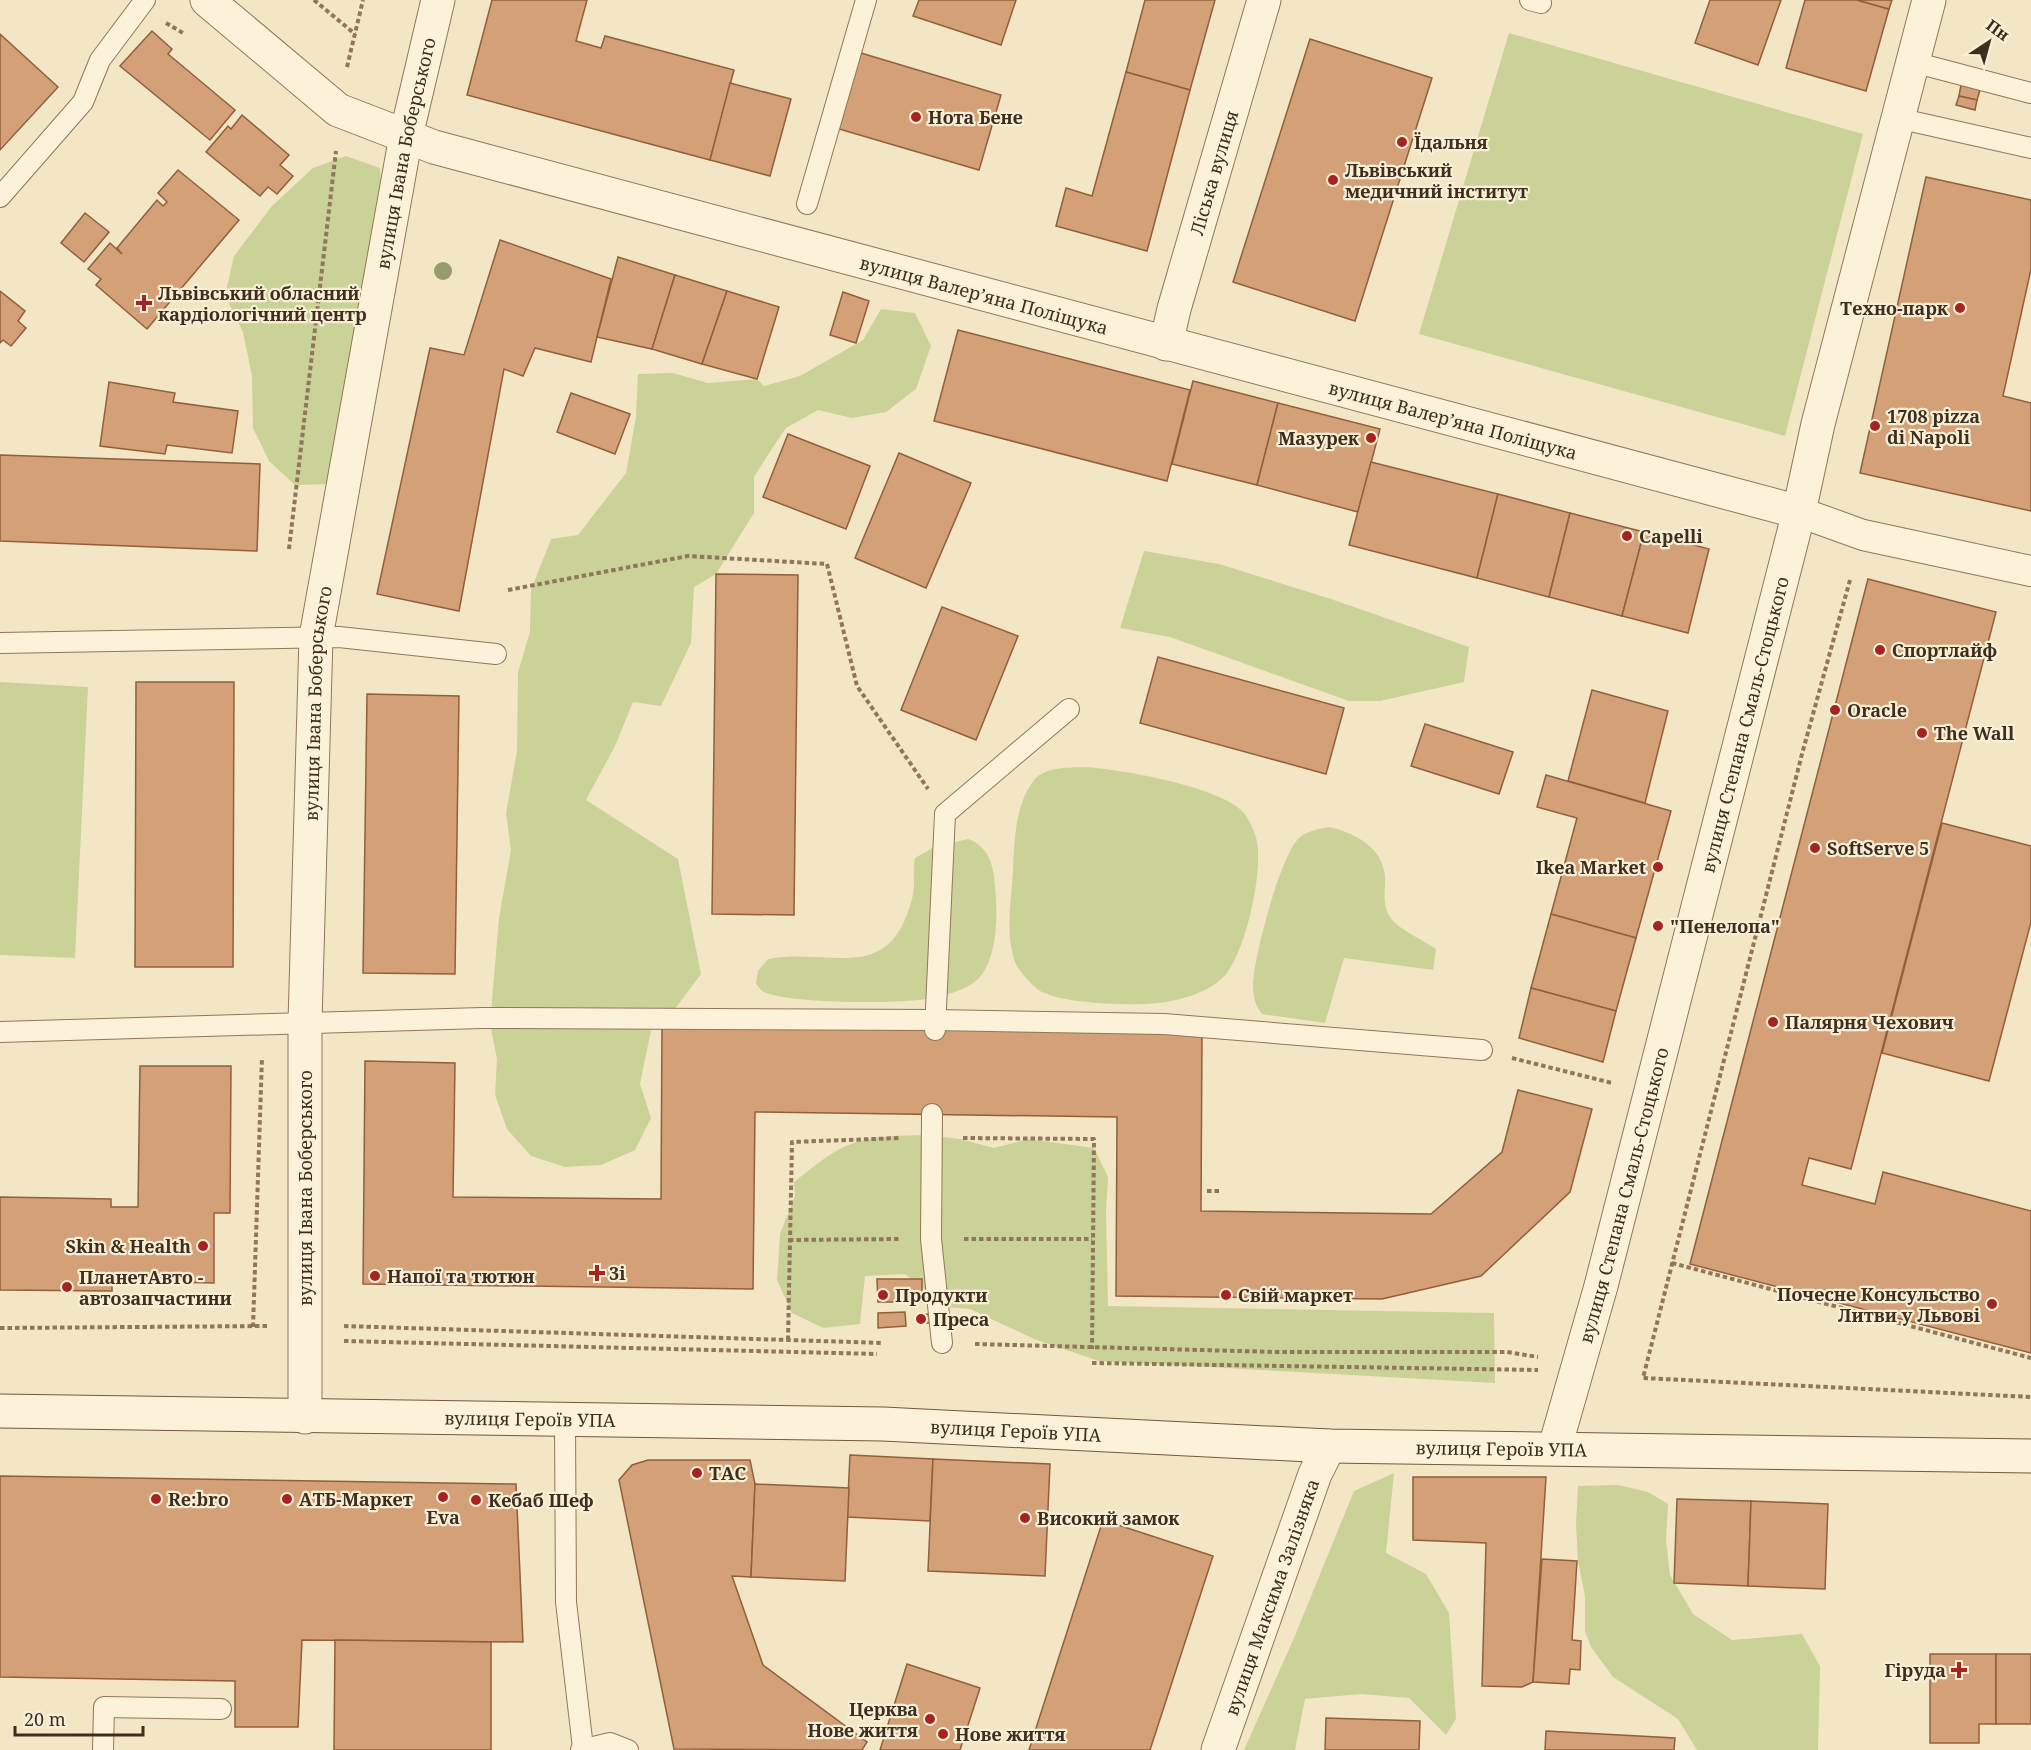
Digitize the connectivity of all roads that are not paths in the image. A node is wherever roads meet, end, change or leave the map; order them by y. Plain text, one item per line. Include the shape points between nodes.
1 (145, 0) edge
2 (207, 0) edge
3 (438, 0) edge
4 (866, 0) edge
5 (1263, 0) edge
6 (1929, 0) edge
7 (1913, 62) junction
8 (2031, 93) edge
9 (1897, 118) junction
10 (406, 136) junction
11 (2031, 148) edge
12 (0, 197) edge
13 (807, 204) dead end
14 (1166, 344) junction
15 (1798, 512) junction
16 (2031, 571) edge
17 (316, 637) junction
18 (0, 643) edge
19 (496, 654) dead end
20 (1069, 709) dead end
21 (305, 1022) junction
22 (934, 1025) junction
23 (0, 1032) edge
24 (1482, 1050) dead end
25 (932, 1114) dead end
26 (942, 1343) road end
27 (0, 1411) edge
28 (305, 1417) junction
29 (565, 1420) junction
30 (1329, 1446) junction
31 (1555, 1447) junction
32 (2031, 1456) edge
33 (221, 1709) dead end
34 (582, 1749) edge
35 (103, 1750) edge
36 (628, 1750) edge
37 (1218, 1750) edge

1 - 12 lane via 100,60 82,102
2 - 10 street, вулиця Валерʼяна Поліщука via 338,110
3 - 10 street, вулиця Івана Боберського
4 - 13 lane
5 - 14 street, Ліська вулиця
6 - 7 street, вулиця Степана Смаль-Стоцького
7 - 8 lane
7 - 9 street, вулиця Степана Смаль-Стоцького
9 - 11 lane
9 - 15 street, вулиця Степана Смаль-Стоцького
10 - 14 street, вулиця Валерʼяна Поліщука via 434,147
10 - 17 street, вулиця Івана Боберського
14 - 15 street, вулиця Валерʼяна Поліщука
15 - 16 street via 1863,535
15 - 31 street, вулиця Степана Смаль-Стоцького via 1577,1378
17 - 18 lane
17 - 19 lane
17 - 21 street, вулиця Івана Боберського
20 - 22 lane via 945,814
21 - 22 lane via 633,1017
21 - 23 lane
21 - 28 street, вулиця Івана Боберського
22 - 24 lane via 1164,1024
25 - 26 lane via 931,1239
27 - 28 street, вулиця Героїв УПА
28 - 29 street, вулиця Героїв УПА
29 - 30 street, вулиця Героїв УПА via 883,1424
29 - 34 lane via 566,1602
30 - 31 street, вулиця Героїв УПА
30 - 37 street, вулиця Максима Залізняка via 1315,1474
31 - 32 street, вулиця Героїв УПА
33 - 35 lane via 104,1707
34 - 36 lane via 610,1743

